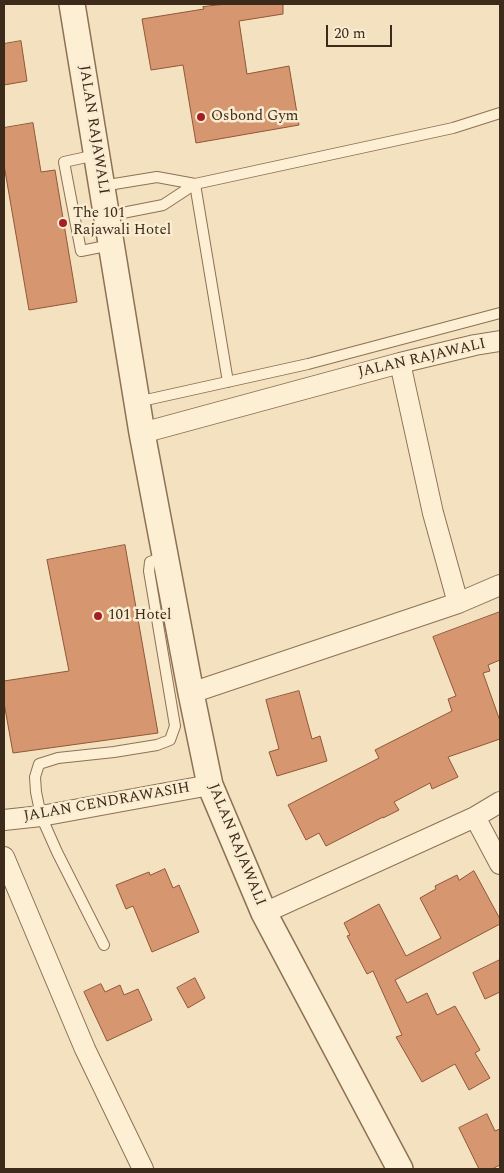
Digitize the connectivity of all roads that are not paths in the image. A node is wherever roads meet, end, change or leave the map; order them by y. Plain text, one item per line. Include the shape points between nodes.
1 (72, 4) edge
2 (500, 112) edge
3 (97, 155) junction
4 (195, 184) junction
5 (101, 186) junction
6 (107, 216) junction
7 (111, 245) junction
8 (500, 313) edge
9 (500, 341) edge
10 (400, 363) junction
11 (228, 382) junction
12 (137, 402) junction
13 (142, 434) junction
14 (165, 556) junction
15 (500, 584) edge
16 (458, 603) junction
17 (191, 693) junction
18 (210, 785) junction
19 (500, 802) edge
20 (41, 816) junction
21 (475, 817) junction
22 (4, 820) edge
23 (4, 857) edge
24 (500, 864) edge
25 (264, 913) junction
26 (104, 945) dead end
27 (143, 1169) edge
28 (400, 1169) edge

1 - 3 street, JALAN RAJAWALI
2 - 4 lane via 453,128
3 - 5 street, JALAN RAJAWALI
3 - 7 lane via 64,162 81,251
4 - 5 lane via 157,177
4 - 6 lane via 163,205
4 - 11 lane
5 - 6 street, JALAN RAJAWALI
6 - 7 street, JALAN RAJAWALI
7 - 12 street, JALAN RAJAWALI
8 - 11 lane
9 - 10 street, JALAN RAJAWALI
10 - 13 street, JALAN RAJAWALI
10 - 16 street via 433,513
11 - 12 lane
12 - 13 street, JALAN RAJAWALI
13 - 14 street, JALAN RAJAWALI
14 - 17 street, JALAN RAJAWALI
14 - 20 lane via 150,562 149,570 175,726 170,740 157,745 58,758 38,764 35,777
15 - 16 street
16 - 17 street
17 - 18 street, JALAN RAJAWALI
18 - 20 street, JALAN CENDRAWASIH
18 - 25 street, JALAN RAJAWALI
19 - 21 street
20 - 22 street, JALAN CENDRAWASIH
20 - 26 lane
21 - 24 street
21 - 25 street
23 - 27 street via 85,1048
25 - 28 street, JALAN RAJAWALI

